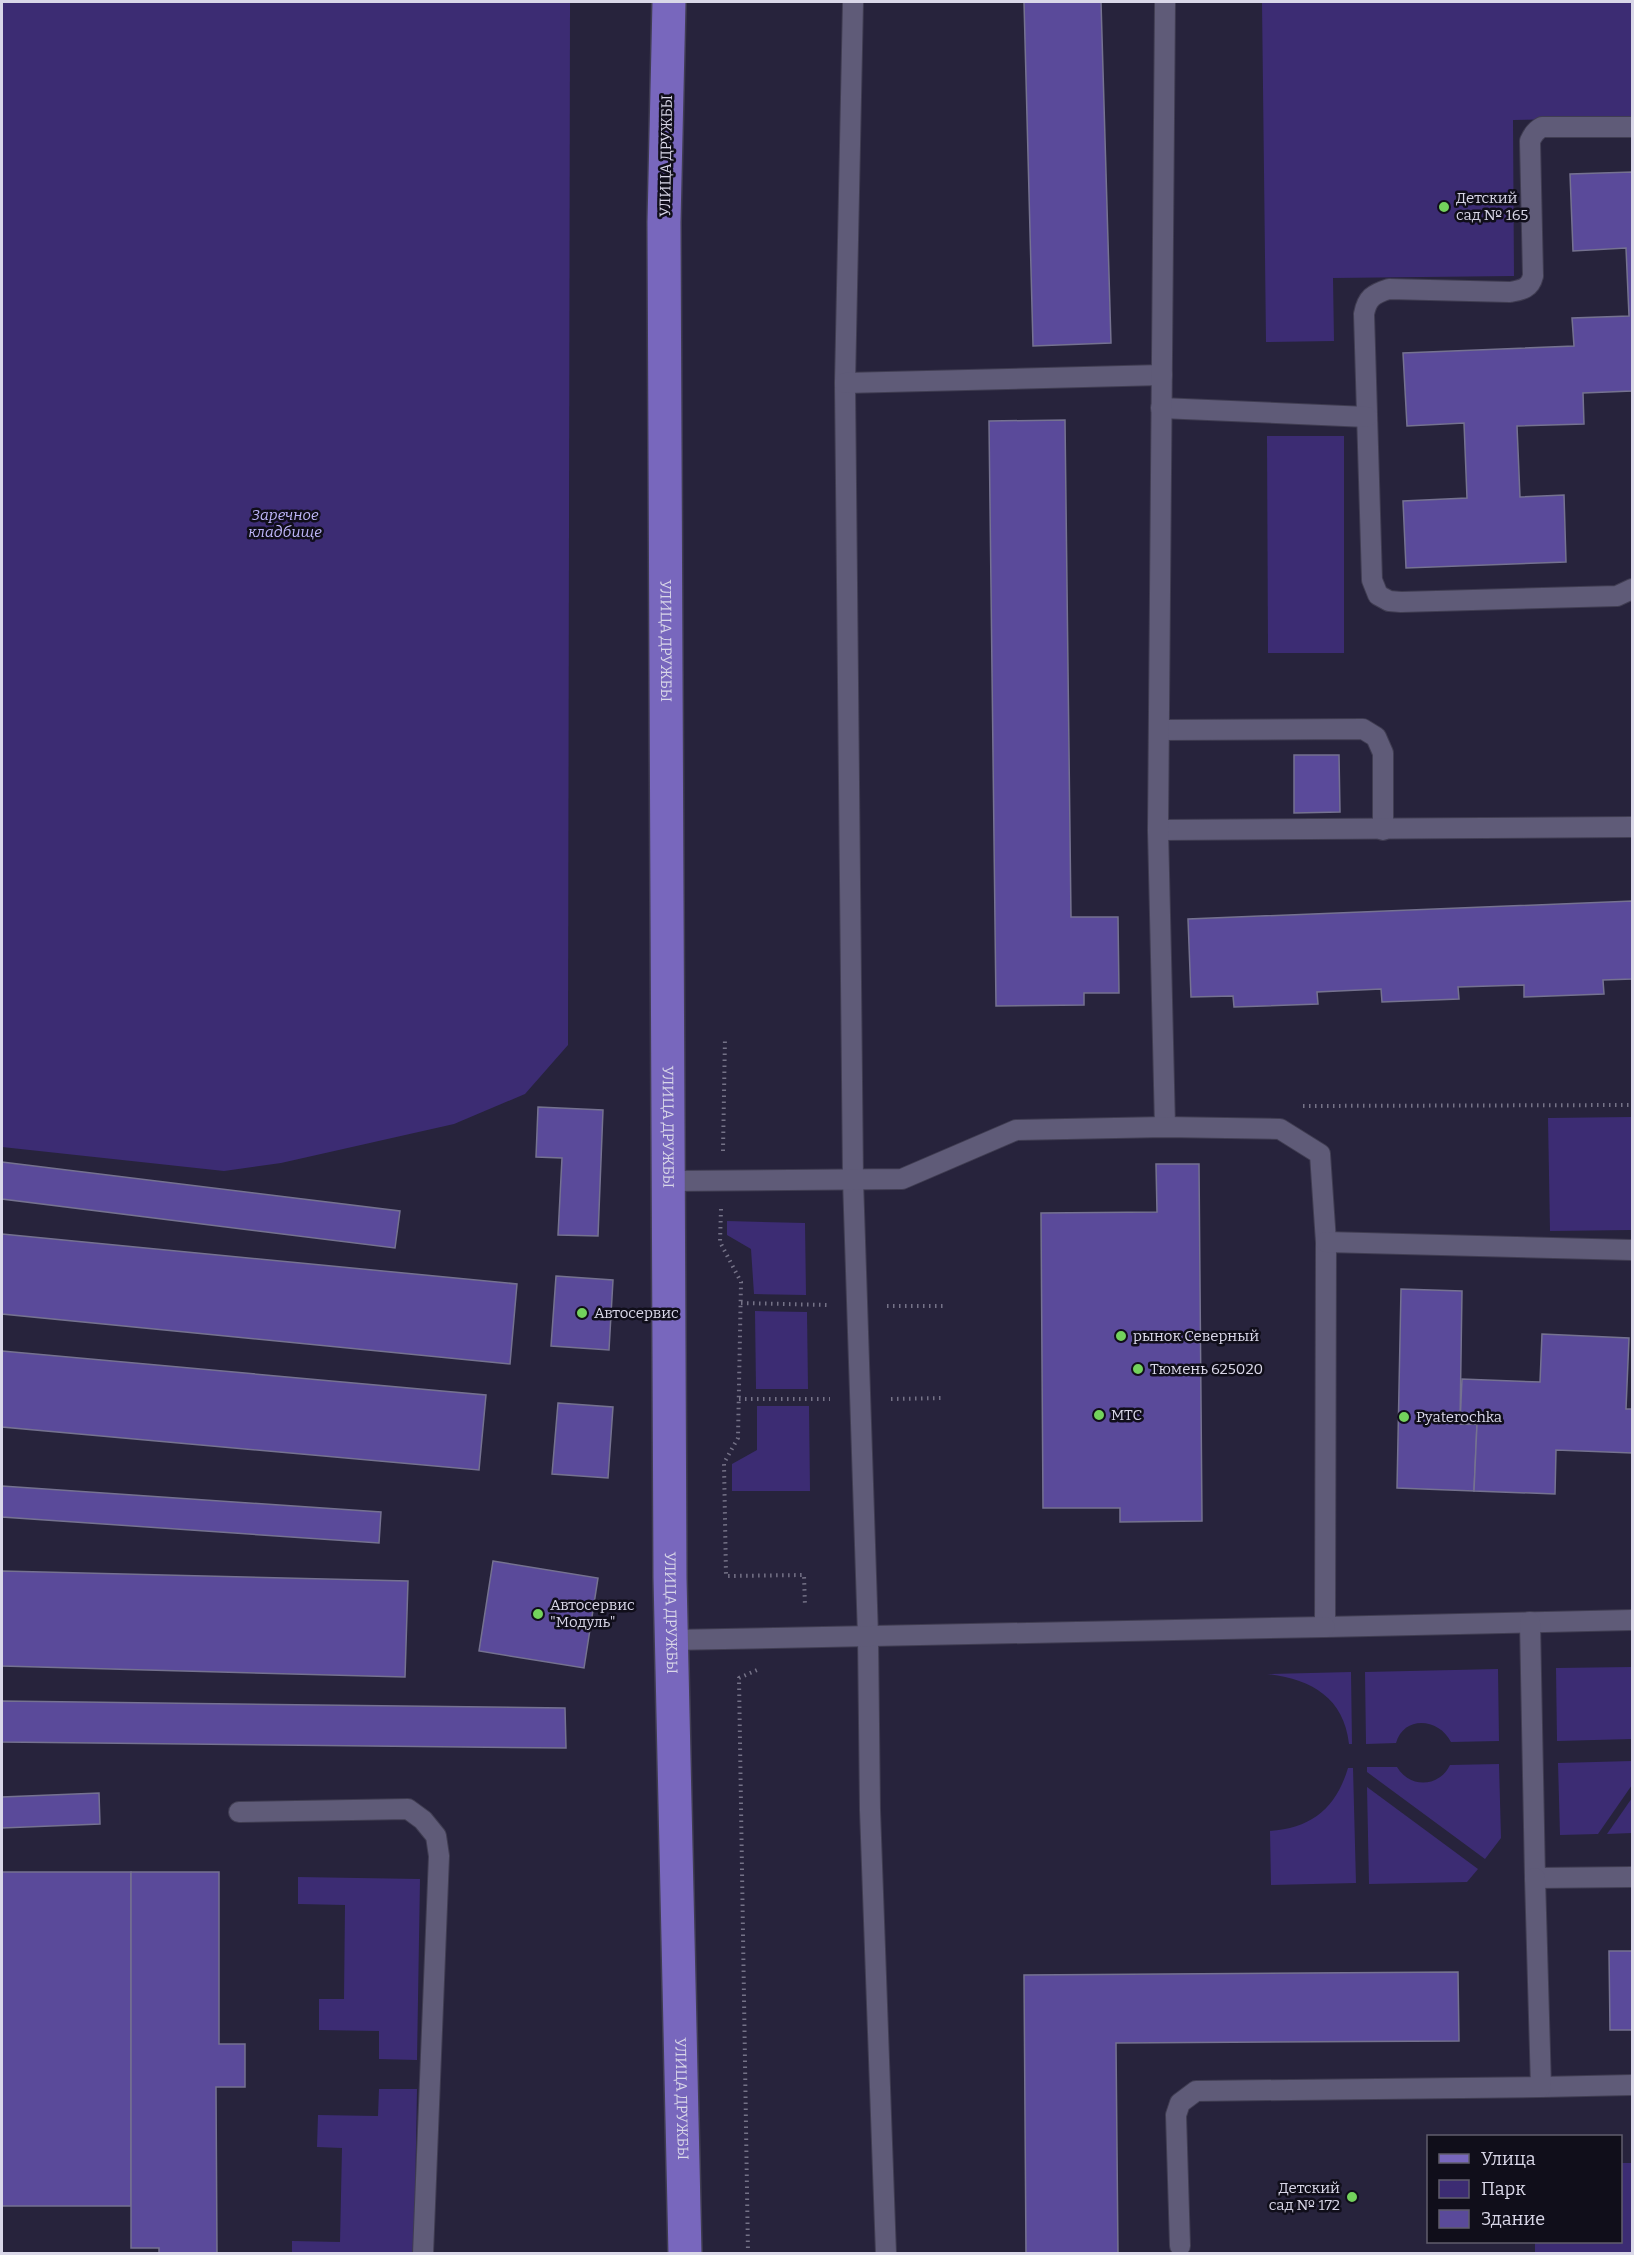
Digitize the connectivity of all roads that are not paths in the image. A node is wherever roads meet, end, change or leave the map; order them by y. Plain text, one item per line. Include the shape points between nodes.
1 (669, 2) edge
2 (853, 2) edge
3 (1165, 2) edge
4 (1632, 127) edge
5 (1162, 375) junction
6 (845, 384) junction
7 (1161, 408) junction
8 (1367, 417) junction
9 (1632, 589) edge
10 (1159, 730) junction
11 (1632, 827) edge
12 (1158, 830) junction
13 (1383, 830) junction
14 (1165, 1127) junction
15 (853, 1180) junction
16 (668, 1181) junction
17 (1326, 1242) junction
18 (1632, 1250) edge
19 (1632, 1620) edge
20 (1530, 1622) junction
21 (1324, 1627) junction
22 (868, 1636) junction
23 (671, 1640) junction
24 (239, 1812) dead end
25 (1632, 1877) edge
26 (1535, 1878) junction
27 (1632, 2085) edge
28 (1541, 2087) junction
29 (1180, 2246) dead end
30 (423, 2253) edge
31 (685, 2253) edge
32 (886, 2253) edge

1 - 16 main road, УЛИЦА ДРУЖБЫ via 664,222
2 - 6 lane
3 - 5 lane
4 - 8 lane via 1542,127 1532,135 1533,276 1524,289 1389,289 1375,293 1367,301
5 - 6 lane
5 - 7 lane
6 - 15 lane
7 - 8 lane
7 - 10 lane
8 - 9 lane via 1372,580 1378,595 1401,602 1617,596
10 - 12 lane
10 - 13 lane via 1363,729 1376,737 1383,753
11 - 13 lane
12 - 13 lane
12 - 14 lane
14 - 15 lane via 1016,1130 902,1179
14 - 17 lane via 1280,1129 1320,1154
15 - 16 lane
15 - 22 lane
16 - 23 main road, УЛИЦА ДРУЖБЫ
17 - 18 lane
17 - 21 lane
19 - 20 lane
20 - 21 lane
20 - 26 lane
21 - 22 lane
22 - 23 lane
22 - 32 lane via 870,1810
23 - 31 main road, УЛИЦА ДРУЖБЫ
24 - 30 lane via 408,1809 436,1836 439,1856
25 - 26 lane
26 - 28 lane
27 - 28 lane
28 - 29 lane via 1196,2091 1180,2103 1176,2115

